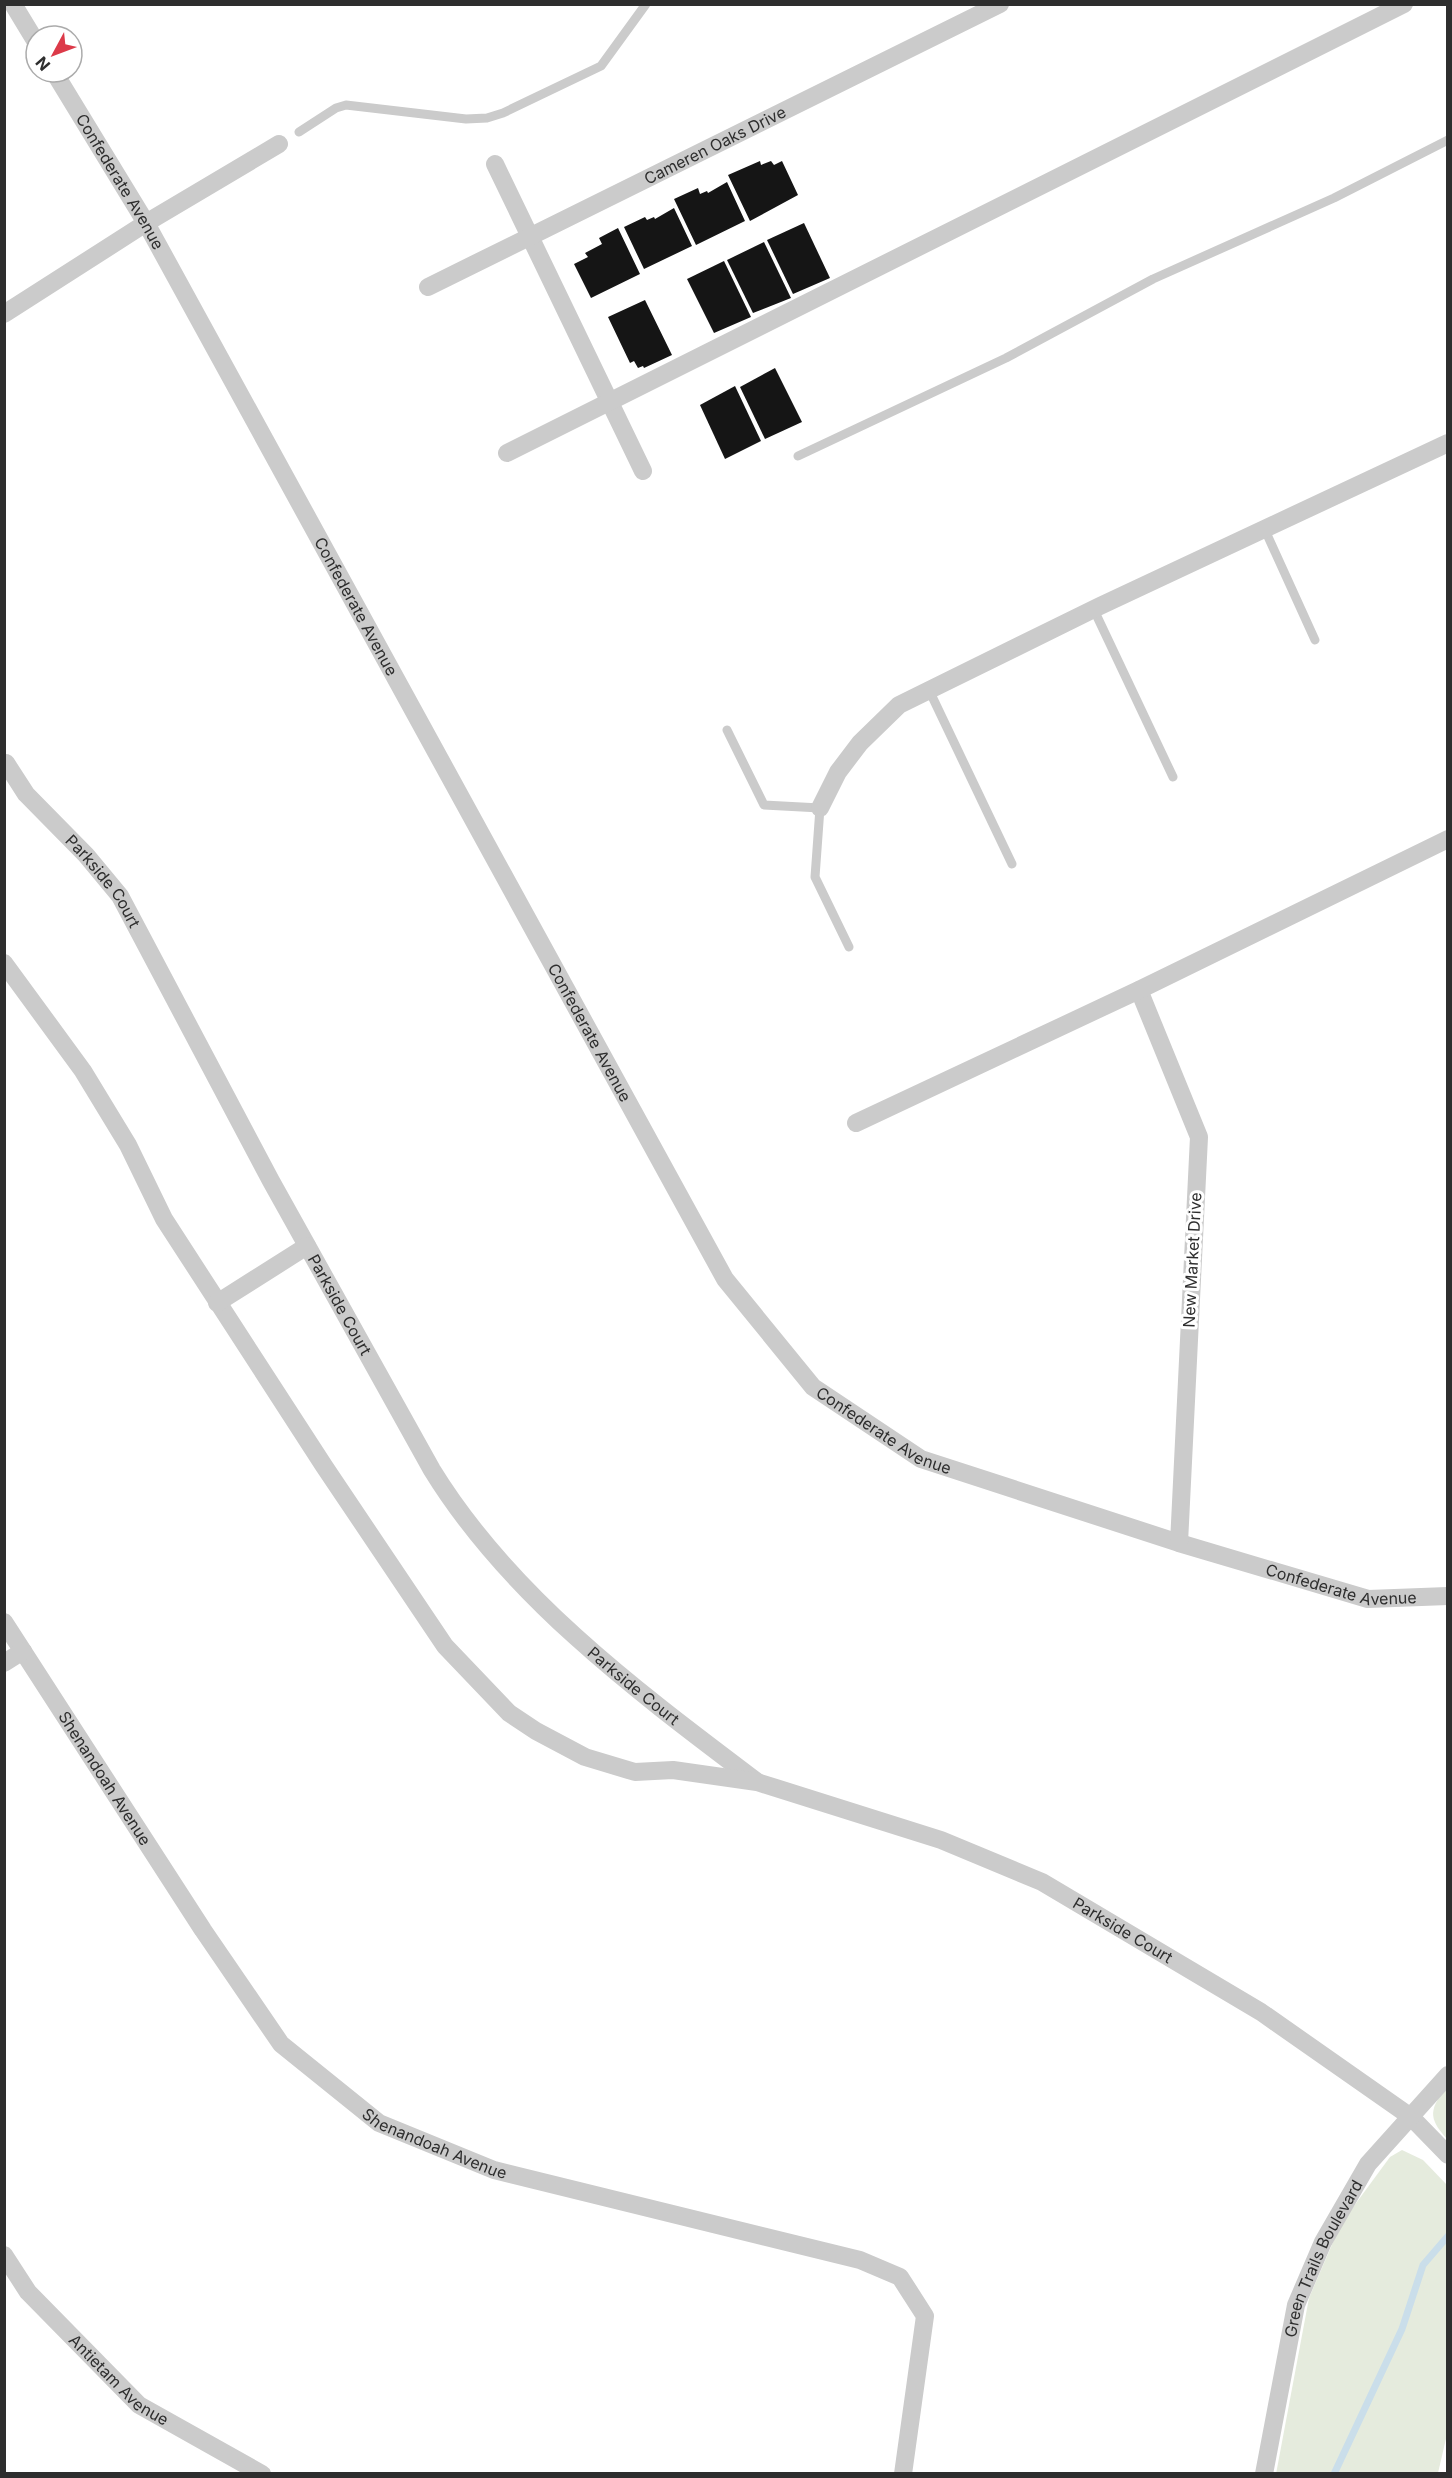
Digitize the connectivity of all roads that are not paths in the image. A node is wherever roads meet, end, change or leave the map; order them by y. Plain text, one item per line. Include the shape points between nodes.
1 (14, 4) edge
2 (646, 4) edge
3 (1000, 4) edge
4 (1404, 4) edge
5 (26, 24) edge
6 (61, 84) edge
7 (299, 132) dead end
8 (1448, 140) edge
9 (279, 144) dead end
10 (495, 164) dead end
11 (146, 224) junction
12 (529, 237) junction
13 (428, 287) dead end
14 (4, 314) edge
15 (609, 402) junction
16 (1448, 443) edge
17 (507, 453) dead end
18 (798, 456) dead end
19 (643, 471) dead end
20 (1265, 530) junction
21 (1094, 610) junction
22 (1315, 640) dead end
23 (929, 690) junction
24 (727, 730) dead end
25 (4, 764) edge
26 (1173, 777) dead end
27 (820, 808) junction
28 (1448, 839) edge
29 (1012, 864) dead end
30 (849, 946) dead end
31 (4, 963) edge
32 (1139, 990) junction
33 (856, 1123) dead end
34 (307, 1246) junction
35 (217, 1303) junction
36 (1179, 1543) junction
37 (1448, 1596) edge
38 (4, 1622) edge
39 (23, 1651) junction
40 (4, 1663) edge
41 (757, 1782) junction
42 (1448, 2075) edge
43 (1411, 2117) junction
44 (1448, 2155) edge
45 (4, 2255) edge
46 (262, 2474) edge
47 (903, 2474) edge
48 (1264, 2474) edge

1 - 5 street
2 - 7 lane via 601,66 503,113 466,119 346,105
3 - 12 street, Cameren Oaks Drive
4 - 15 street
6 - 11 street, Confederate Avenue
8 - 18 lane via 1334,198 1153,279 1006,358
9 - 11 street
10 - 12 street
11 - 14 street
11 - 36 street, Confederate Avenue via 725,1278 813,1387 921,1459
12 - 13 street, Cameren Oaks Drive
12 - 15 street
15 - 17 street
15 - 19 street
16 - 20 street
20 - 21 street
20 - 22 lane
21 - 23 street
21 - 26 lane
23 - 27 street via 899,705 860,743 838,772
23 - 29 lane
24 - 27 lane via 764,806
25 - 34 street, Parkside Court via 26,794 120,896
27 - 30 lane via 815,878
28 - 32 street
31 - 35 street, Parkside Court via 83,1071 128,1145 164,1219
32 - 33 street
32 - 36 street, New Market Drive via 1199,1137
34 - 35 street
34 - 41 street, Parkside Court via 432,1470 453,1505 485,1544 524,1587 593,1650 664,1712
35 - 41 street, Parkside Court via 446,1646 509,1713 585,1757 635,1772 673,1770
36 - 37 street, Confederate Avenue via 1368,1599
38 - 39 street, Shenandoah Avenue
39 - 40 street
39 - 47 street, Shenandoah Avenue via 281,2044 379,2123 494,2170 860,2260 900,2277 925,2316
41 - 43 street, Parkside Court via 941,1840 1042,1882 1261,2012
42 - 43 street, Green Trails Boulevard
43 - 44 street, Parkside Court
43 - 48 street, Green Trails Boulevard via 1368,2164 1323,2242 1296,2305
45 - 46 street, Antietam Avenue via 28,2292 139,2405

